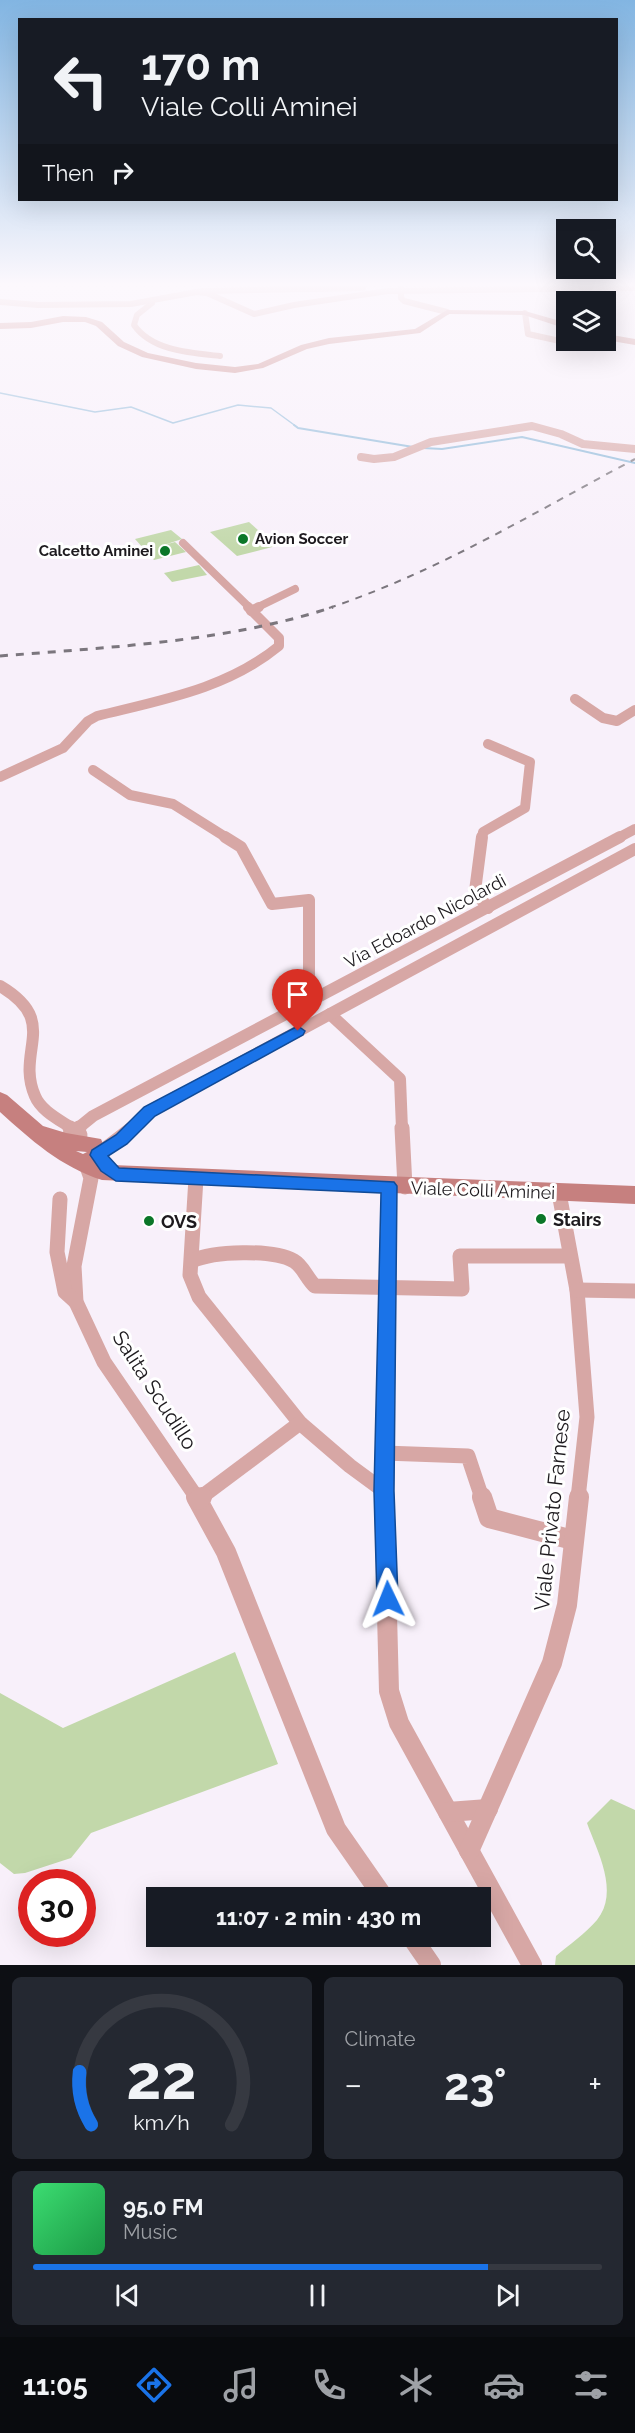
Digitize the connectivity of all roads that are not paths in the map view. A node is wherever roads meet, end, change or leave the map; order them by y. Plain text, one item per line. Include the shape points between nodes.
1 (635, 449) edge
2 (361, 457) dead end
3 (183, 543) dead end
4 (295, 589) dead end
5 (251, 611) junction
6 (575, 699) dead end
7 (635, 710) edge
8 (488, 744) dead end
9 (93, 770) dead end
10 (0, 777) edge
11 (635, 829) edge
12 (635, 849) edge
13 (488, 908) junction
14 (0, 986) edge
15 (309, 1003) junction
16 (330, 1014) junction
17 (0, 1100) edge
18 (81, 1148) junction
19 (196, 1178) junction
20 (397, 1187) junction
21 (560, 1193) junction
22 (635, 1195) edge
23 (60, 1199) dead end
24 (570, 1256) junction
25 (192, 1261) junction
26 (387, 1289) junction
27 (577, 1290) junction
28 (635, 1291) edge
29 (76, 1302) junction
30 (300, 1423) junction
31 (384, 1453) junction
32 (384, 1491) junction
33 (198, 1500) junction
34 (573, 1540) junction
35 (488, 1809) junction
36 (448, 1812) junction
37 (469, 1851) junction
38 (376, 1887) edge
39 (419, 1947) edge
40 (431, 1965) edge
41 (531, 1965) edge

1 - 2 street via 583,444 532,426 431,442 394,457
3 - 5 street
4 - 5 street
5 - 10 street via 279,638 279,646 271,655 205,688 97,716 63,748
6 - 7 street via 603,718 617,721
8 - 13 street via 530,762 525,808 483,832 475,891
9 - 15 street via 130,795 173,804 241,847 272,904 309,900
11 - 13 street, Via Edoardo Nicolardi
12 - 16 street, Via Edoardo Nicolardi
13 - 15 street, Via Edoardo Nicolardi
14 - 18 street via 28,1008 33,1023 30,1068 36,1100
15 - 18 street, Via Edoardo Nicolardi via 93,1116
16 - 18 street, Via Edoardo Nicolardi via 149,1112 122,1139
16 - 20 street via 400,1079
17 - 18 main road, Viale Colli Aminei via 45,1141
18 - 19 main road, Viale Colli Aminei via 102,1172
18 - 29 street, Salita Scudillo via 91,1178 74,1266
19 - 20 main road, Viale Colli Aminei
19 - 25 street
20 - 21 main road, Viale Colli Aminei
20 - 26 street
21 - 22 main road, Viale Colli Aminei
21 - 24 street, Viale Privato Farnese
23 - 29 street via 57,1252 65,1292
24 - 26 street via 460,1256 462,1289
24 - 27 street, Viale Privato Farnese
25 - 26 street via 210,1254 280,1255 304,1269 315,1286
25 - 30 street via 189,1281 199,1297
26 - 31 street
27 - 28 street
27 - 34 street, Viale Privato Farnese via 587,1417
29 - 33 street, Salita Scudillo via 104,1362
30 - 32 street
30 - 33 street
31 - 32 street
31 - 34 street via 468,1456 489,1518
32 - 36 street via 389,1690 399,1723
33 - 38 street, Salita Scudillo via 226,1552 336,1828
34 - 35 street, Viale Privato Farnese via 567,1605 552,1663
35 - 36 street
35 - 37 street, Viale Privato Farnese
36 - 37 street
37 - 41 street
39 - 40 street

